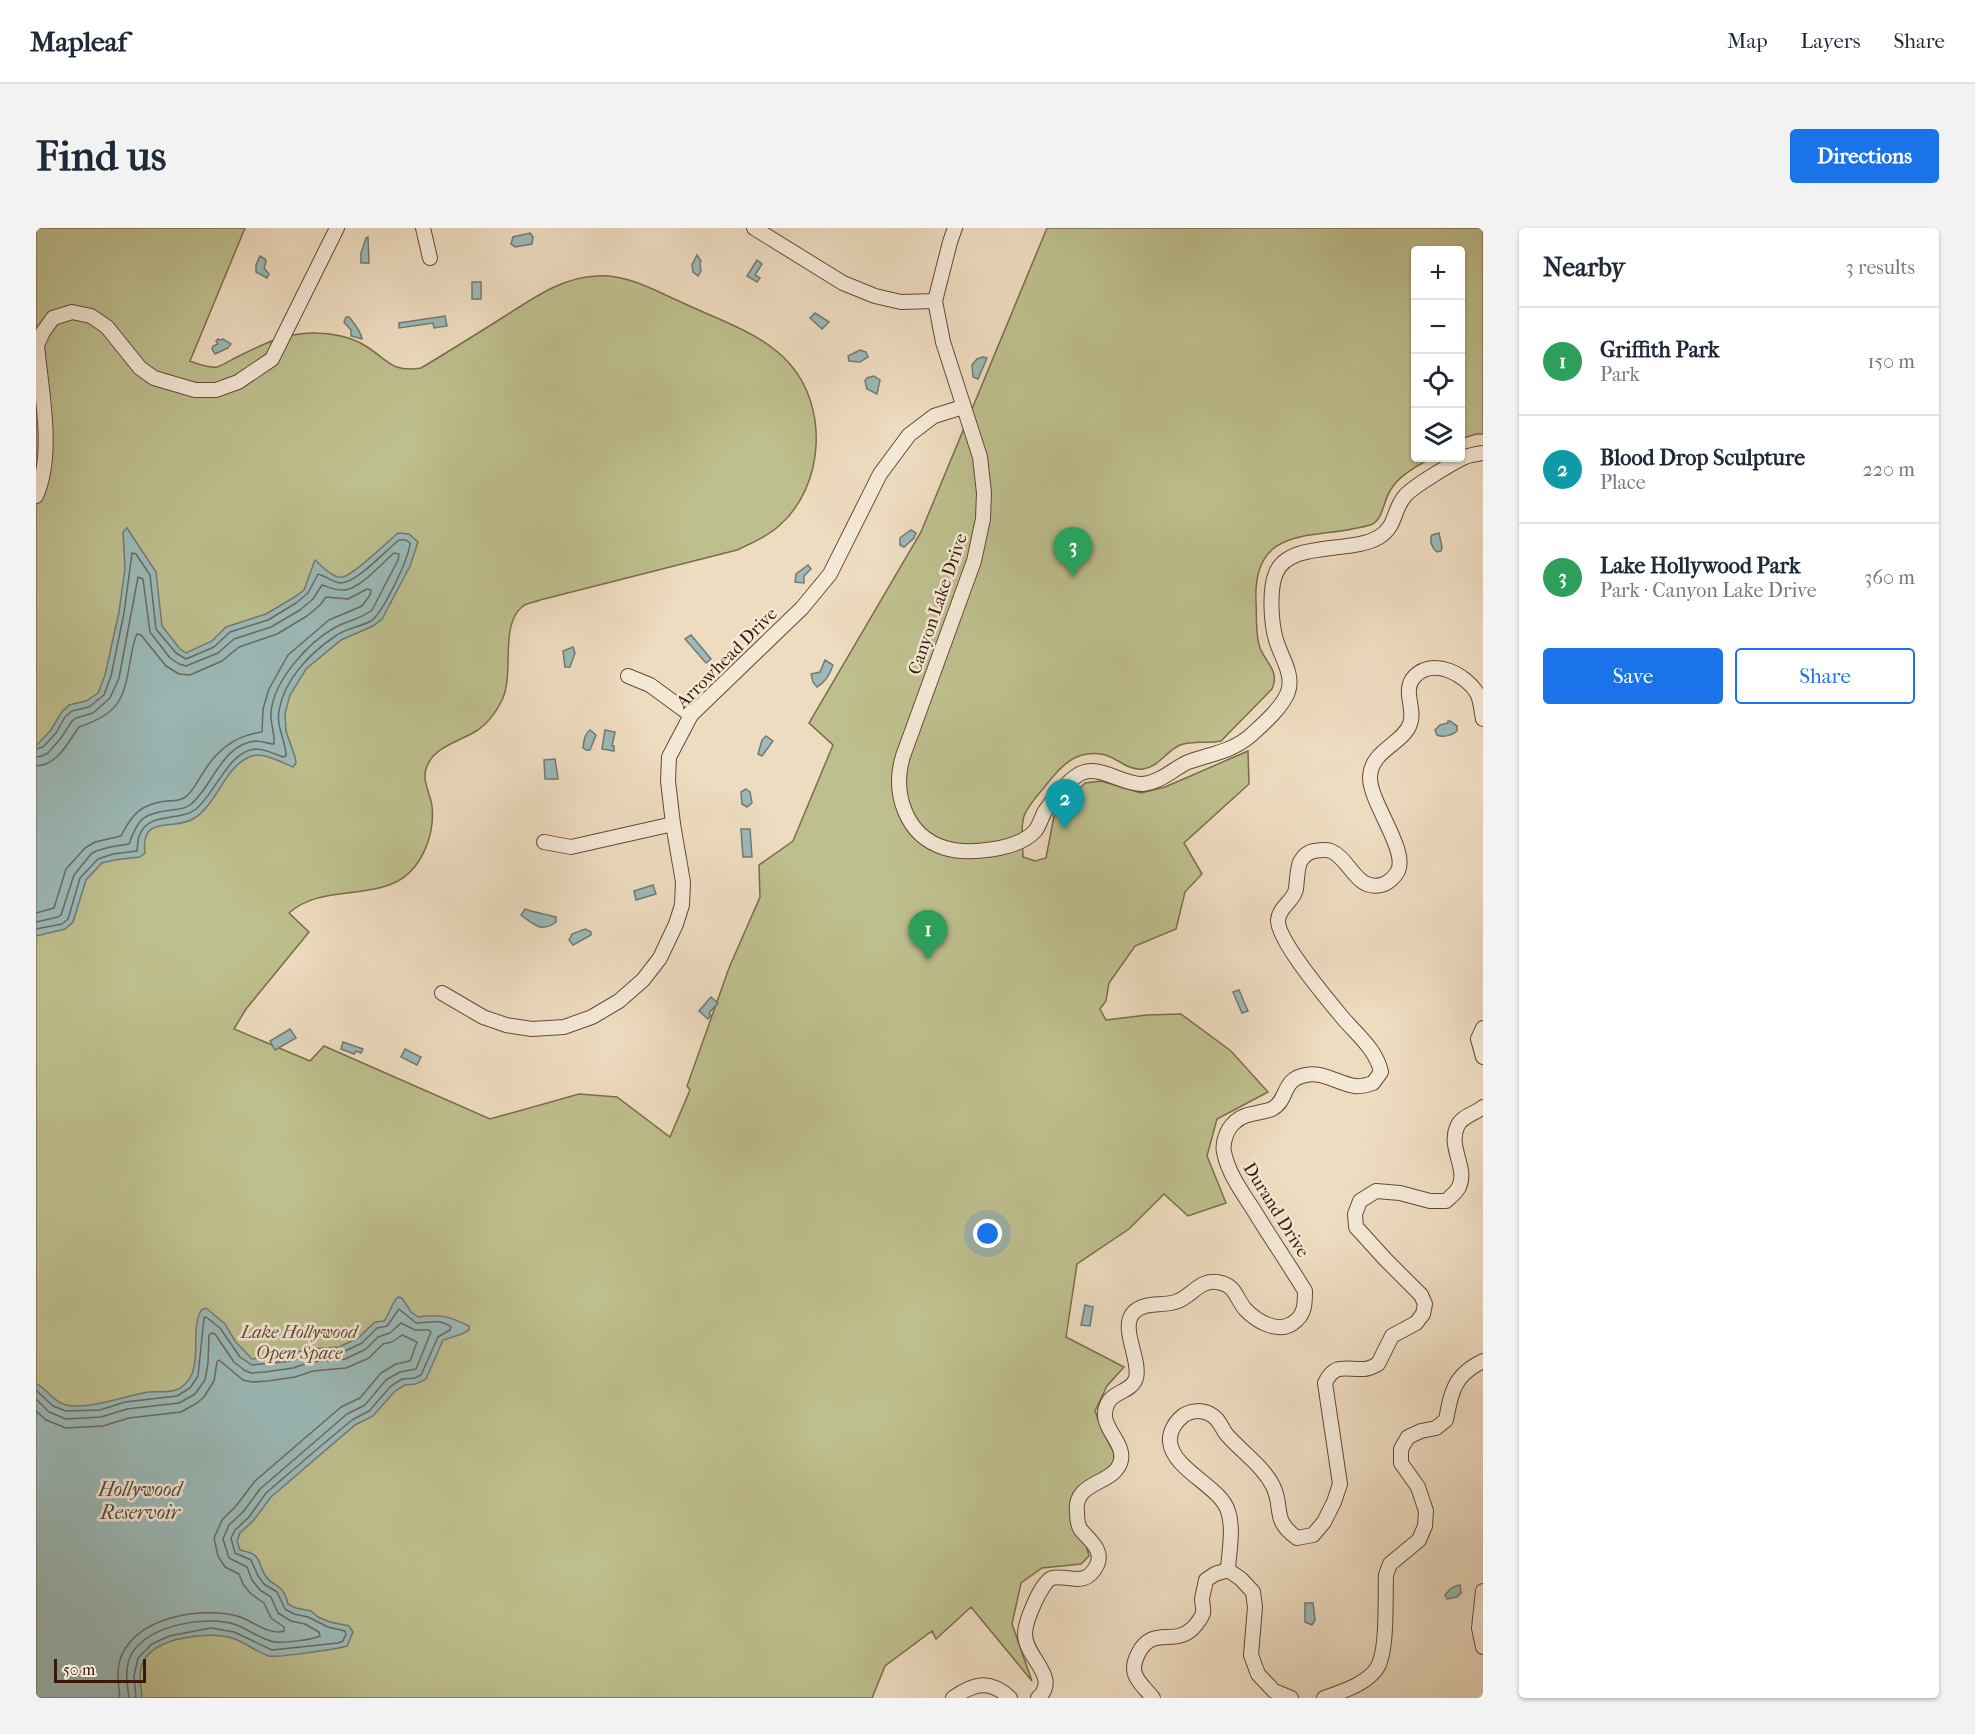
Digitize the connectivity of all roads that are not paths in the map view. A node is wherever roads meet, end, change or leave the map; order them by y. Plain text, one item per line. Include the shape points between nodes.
1 (337, 228) edge
2 (423, 228) edge
3 (754, 228) edge
4 (956, 228) edge
5 (430, 258) dead end
6 (935, 302) junction
7 (963, 407) junction
8 (1483, 453) edge
9 (36, 496) edge
10 (628, 676) dead end
11 (691, 715) junction
12 (1483, 719) edge
13 (673, 824) junction
14 (544, 842) dead end
15 (442, 993) dead end
16 (1483, 1028) edge
17 (1483, 1058) edge
18 (1483, 1107) edge
19 (1483, 1361) edge
20 (1228, 1570) junction
21 (1483, 1591) edge
22 (1483, 1647) edge
23 (953, 1698) edge
24 (1010, 1698) edge
25 (1038, 1698) edge
26 (1153, 1698) edge
27 (1291, 1698) edge
28 (1324, 1698) edge

1 - 9 street via 272,359 238,382 216,390 195,390 154,378 140,368 107,327 91,316 72,312 53,318 37,345 46,452
2 - 5 street
3 - 6 street via 843,284 901,302
4 - 6 street, Canyon Lake Drive
6 - 7 street, Canyon Lake Drive
7 - 8 street, Canyon Lake Drive via 984,482 981,532 898,779 902,806 917,830 948,849 972,852 1020,841 1033,833 1070,781 1082,772 1095,771 1134,783 1154,782 1190,761 1232,748 1250,736 1280,706 1288,692 1287,666 1273,619 1274,579 1280,565 1301,553 1374,540 1388,529 1409,492 1458,461
7 - 11 street, Arrowhead Drive via 934,416 909,435 880,474 830,574 802,608
10 - 11 street via 650,685
11 - 13 street, Arrowhead Drive via 669,757
12 - 25 street, Durand Drive via 1479,696 1470,683 1456,674 1441,668 1415,676 1409,688 1410,723 1376,760 1370,776 1375,799 1400,859 1398,870 1383,885 1372,886 1359,880 1332,852 1308,852 1300,862 1295,892 1278,918 1279,931 1378,1059 1381,1072 1373,1083 1357,1087 1315,1074 1294,1079 1279,1104 1234,1122 1227,1133 1223,1150 1229,1168 1305,1291 1305,1306 1300,1319 1289,1326 1274,1327 1245,1308 1232,1288 1216,1282 1204,1283 1175,1303 1142,1307 1130,1317 1136,1379 1108,1402 1106,1413 1121,1460 1117,1470 1083,1492 1076,1510 1080,1528 1098,1551 1097,1564 1080,1580 1052,1578 1043,1586 1025,1633 1028,1648 1046,1677 1047,1685
13 - 14 street via 571,847
13 - 15 street, Arrowhead Drive via 683,882 682,905 660,958 619,1001 574,1024 532,1029 483,1017
16 - 17 street via 1478,1039
18 - 20 street via 1457,1127 1454,1146 1462,1175 1458,1189 1446,1201 1376,1191 1360,1201 1356,1227 1421,1295 1425,1304 1416,1323 1392,1336 1378,1364 1366,1369 1337,1369 1329,1374 1325,1383 1340,1484 1324,1522 1313,1535 1297,1538 1286,1530 1274,1489 1262,1469 1211,1414 1188,1412 1172,1431 1170,1443 1174,1453 1224,1501 1229,1511
19 - 28 street via 1462,1376 1452,1390 1446,1420 1436,1428 1407,1437 1401,1449 1401,1463 1418,1487 1426,1511 1425,1526 1419,1540 1390,1564 1386,1575 1382,1656 1376,1669 1353,1686
20 - 26 street via 1206,1580 1203,1612 1194,1628 1182,1637 1144,1642 1133,1671
20 - 27 street via 1253,1592 1256,1607 1251,1655 1258,1674 1274,1691
21 - 22 street via 1479,1628
23 - 24 street via 979,1685 993,1686

